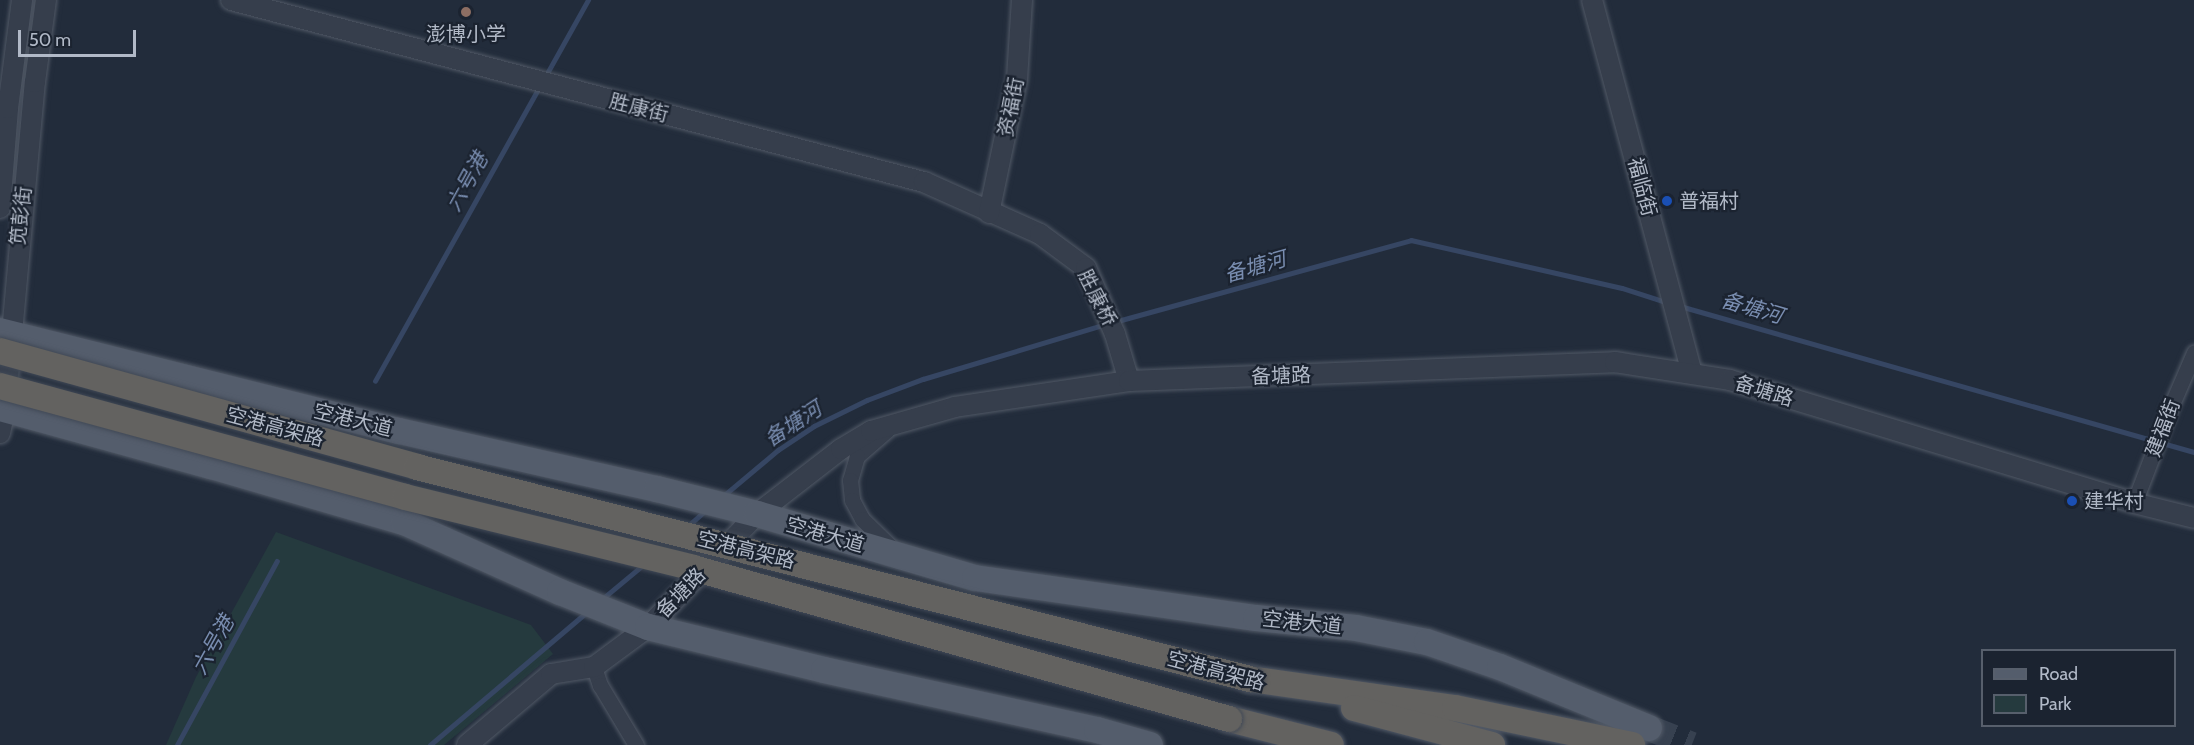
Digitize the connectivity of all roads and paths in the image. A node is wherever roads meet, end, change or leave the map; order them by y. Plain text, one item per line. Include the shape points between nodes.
1 (22, 0) edge
2 (46, 0) edge
3 (231, 0) edge
4 (1022, 0) edge
5 (1592, 0) edge
6 (0, 208) edge
7 (989, 213) junction
8 (1040, 234) joint
9 (4, 338) edge
10 (2194, 353) edge
11 (1692, 373) junction
12 (1129, 381) junction
13 (1, 409) edge
14 (900, 422) junction
15 (2134, 503) junction
16 (745, 512) junction
17 (2194, 518) edge
18 (903, 557) junction
19 (648, 627) junction
20 (594, 667) junction
21 (1250, 679) junction
22 (1229, 719) junction
23 (1640, 736) edge
24 (467, 745) edge
25 (636, 745) edge
26 (1150, 745) edge
27 (1315, 745) edge
28 (1331, 745) edge
29 (1492, 745) edge

1 - 6 street, 笕彭街
2 - 9 street, 笕彭街
3 - 7 street, 胜康街 via 924,182
4 - 7 street, 资福街 via 1017,79
5 - 11 street, 福临街
7 - 8 street, 胜康街
8 - 12 street, 胜康桥 via 1086,268 1115,334
9 - 13 street, 笕彭街
9 - 16 main road, 空港大道
9 - 21 highway, 空港高架路, bridge via 417,466
10 - 15 street, 建福街
11 - 12 street, 备塘路 via 1615,362
11 - 15 street, 备塘路 via 1730,380
12 - 14 street, 备塘路 via 955,407
13 - 19 main road via 404,522
13 - 22 highway, 空港高架路, bridge via 405,496 693,568
14 - 16 street, 备塘路 via 871,431
14 - 18 street via 857,456 850,480 852,500 862,519
15 - 17 street, 备塘路
16 - 18 main road, 空港大道
16 - 19 street, 备塘路
18 - 23 main road, 空港大道 via 975,578 1256,618 1356,628 1426,642 1500,667
19 - 20 street, 备塘路
19 - 26 main road
20 - 24 street, 备塘路 via 551,674
20 - 25 street via 600,685
21 - 23 highway
21 - 29 highway, 空港高架路
22 - 27 highway
22 - 28 highway, 空港高架路

